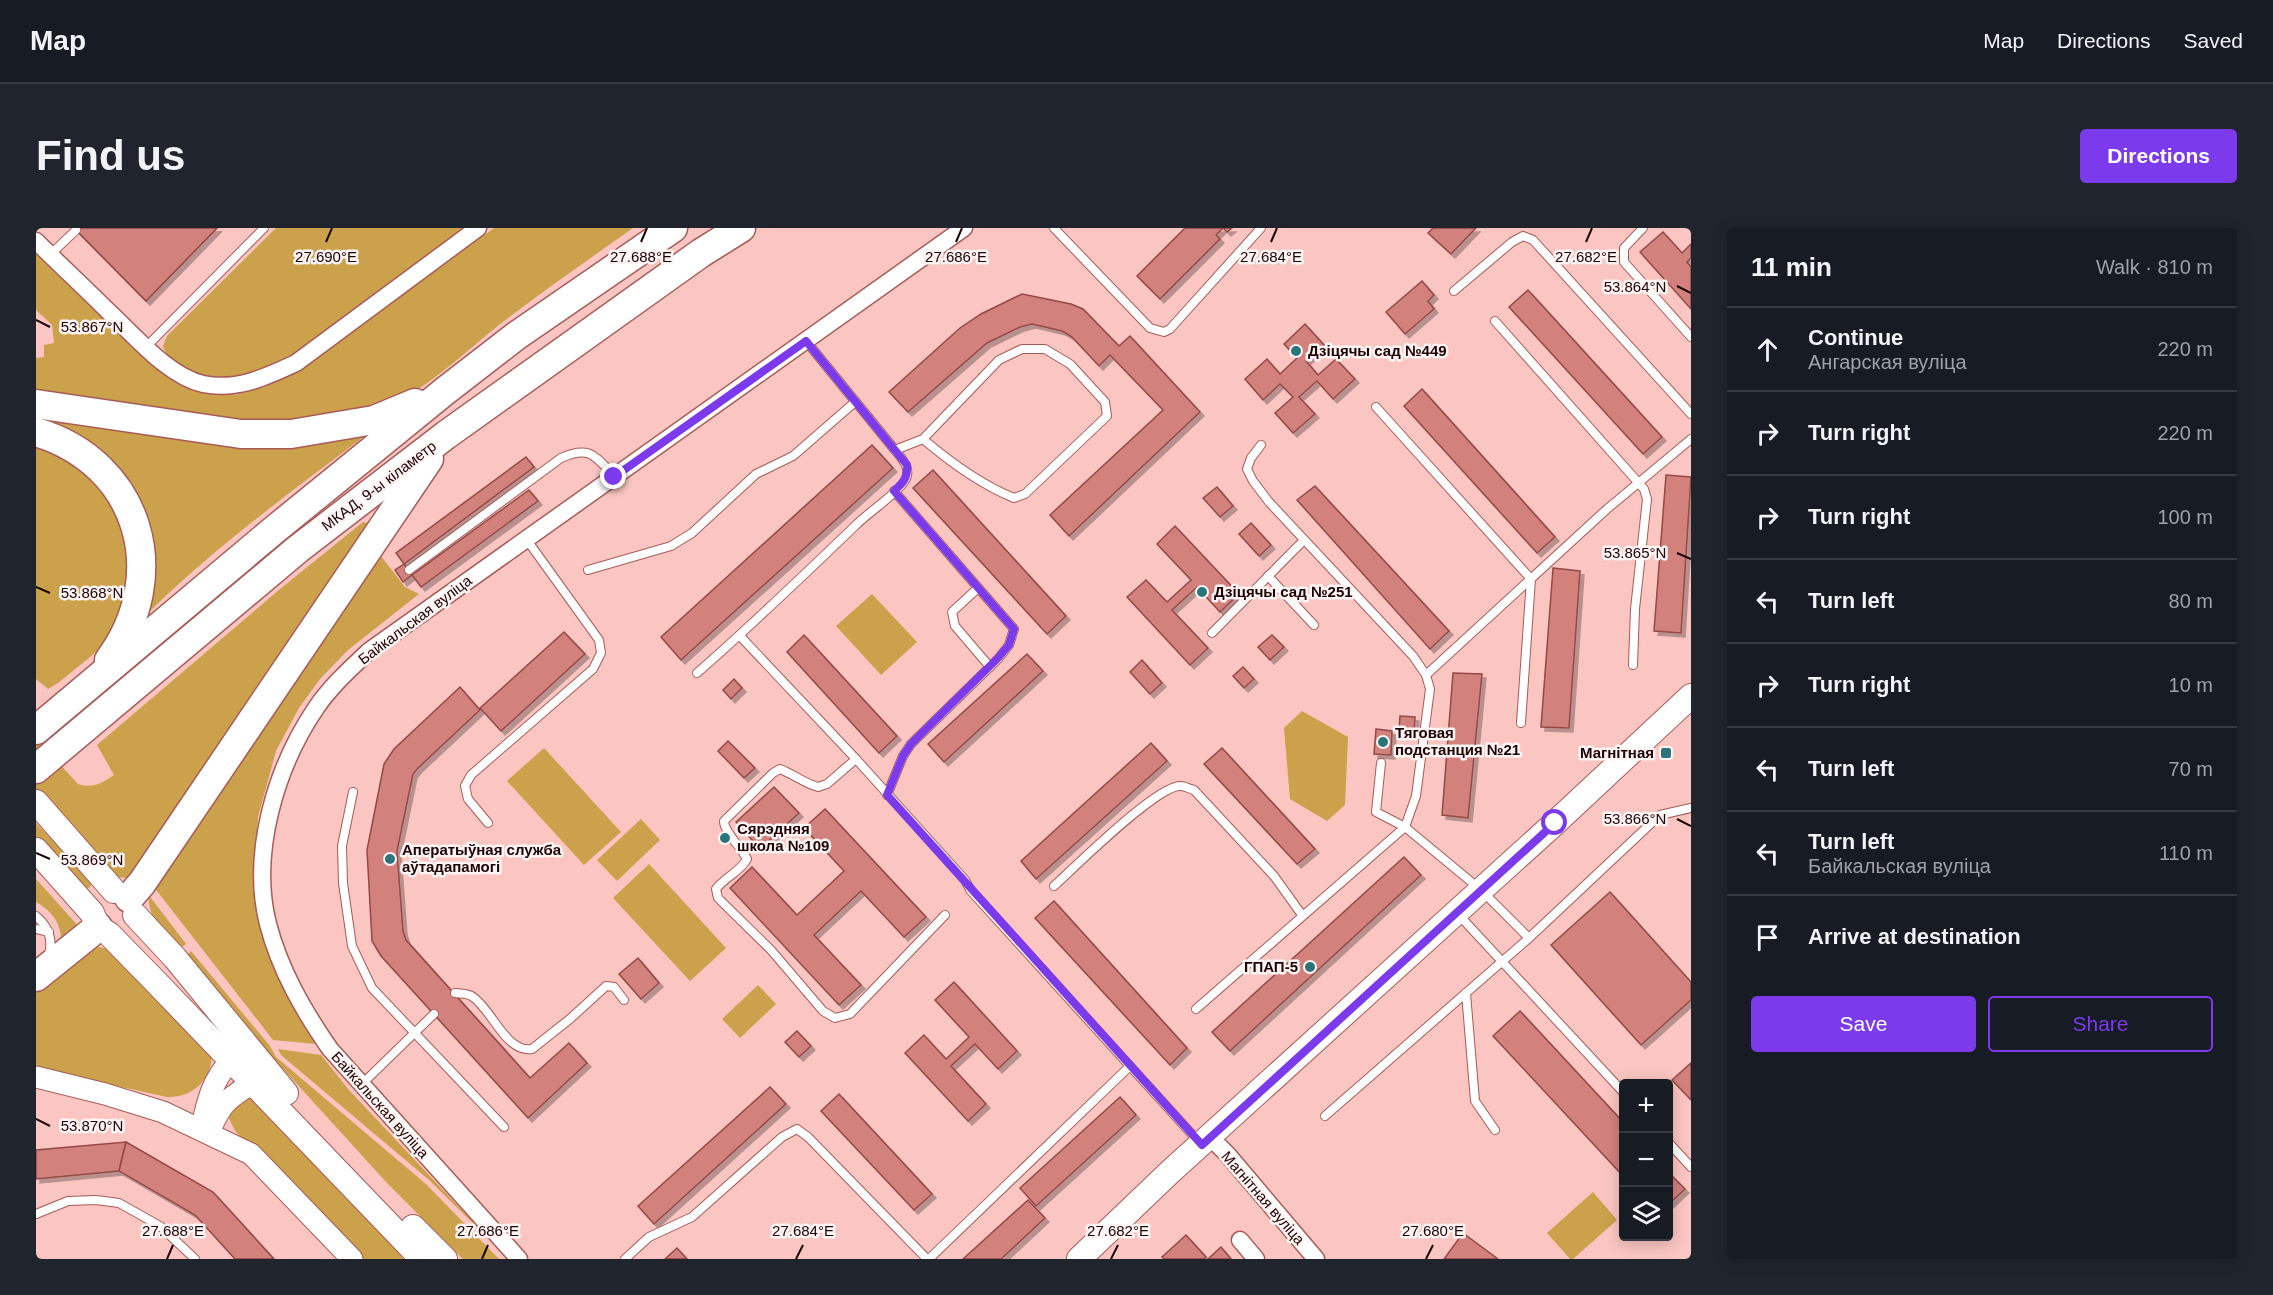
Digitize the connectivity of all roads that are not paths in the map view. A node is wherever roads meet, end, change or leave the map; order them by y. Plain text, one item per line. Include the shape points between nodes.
1 (264, 228) edge
2 (478, 228) edge
3 (673, 228) edge
4 (741, 228) edge
5 (964, 228) edge
6 (1054, 228) edge
7 (1261, 228) edge
8 (1643, 228) edge
9 (76, 230) dead end
10 (36, 241) edge
11 (50, 255) junction
12 (1454, 291) dead end
13 (1495, 321) dead end
14 (1691, 336) edge
15 (806, 341) junction
16 (146, 347) junction
17 (445, 391) junction
18 (855, 402) junction
19 (36, 404) edge
20 (1376, 407) dead end
21 (1691, 414) edge
22 (36, 432) edge
23 (446, 435) junction
24 (923, 439) junction
25 (1691, 439) edge
26 (1261, 445) dead end
27 (895, 450) junction
28 (614, 477) junction
29 (1640, 483) junction
30 (894, 491) junction
31 (527, 540) junction
32 (1304, 540) junction
33 (409, 570) dead end
34 (588, 570) dead end
35 (1268, 576) junction
36 (1531, 579) junction
37 (978, 588) junction
38 (1314, 625) dead end
39 (1212, 633) dead end
40 (740, 636) junction
41 (1633, 664) dead end
42 (990, 667) junction
43 (697, 673) dead end
44 (1426, 675) junction
45 (89, 686) junction
46 (1691, 696) edge
47 (1521, 723) dead end
48 (42, 725) edge
49 (856, 759) junction
50 (1381, 764) dead end
51 (36, 769) edge
52 (353, 792) dead end
53 (887, 795) junction
54 (36, 802) edge
55 (1691, 808) edge
56 (488, 823) dead end
57 (1405, 827) junction
58 (36, 850) edge
59 (1054, 886) dead end
60 (1481, 890) junction
61 (126, 901) junction
62 (1456, 912) junction
63 (945, 915) dead end
64 (1302, 915) junction
65 (36, 916) edge
66 (100, 925) junction
67 (36, 929) edge
68 (49, 932) junction
69 (1529, 938) junction
70 (1502, 962) junction
71 (40, 974) edge
72 (454, 993) dead end
73 (1466, 993) junction
74 (624, 1000) dead end
75 (1196, 1009) dead end
76 (434, 1014) dead end
77 (415, 1035) junction
78 (231, 1060) junction
79 (1129, 1067) junction
80 (36, 1077) edge
81 (260, 1077) junction
82 (361, 1085) junction
83 (1619, 1090) edge
84 (209, 1095) junction
85 (163, 1112) junction
86 (1325, 1116) dead end
87 (504, 1127) dead end
88 (1495, 1130) dead end
89 (205, 1131) junction
90 (1206, 1141) junction
91 (1673, 1147) edge
92 (1691, 1167) edge
93 (36, 1214) edge
94 (1240, 1240) dead end
95 (195, 1259) edge
96 (352, 1259) edge
97 (422, 1259) edge
98 (445, 1259) edge
99 (519, 1259) edge
100 (624, 1259) edge
101 (928, 1259) edge
102 (1079, 1259) edge
103 (1256, 1259) edge
104 (1316, 1259) edge

1 - 16 lane
2 - 16 street via 296,363 264,379 239,385 194,381 181,376
3 - 17 highway, МКАД, 9-ы кіламетр via 516,336
4 - 23 highway, МКАД, 9-ы кіламетр
5 - 15 street, Байкальская вуліца
6 - 7 lane via 1150,328 1164,332
8 - 14 lane via 1624,248 1624,262
9 - 11 lane
10 - 11 street
11 - 16 street
12 - 21 lane via 1512,242 1523,236 1533,240
13 - 29 lane
15 - 18 lane
15 - 28 street, Байкальская вуліца
17 - 19 highway via 374,420 291,434 231,432
17 - 45 highway, МКАД, 9-ы кіламетр
18 - 27 lane
18 - 34 lane via 793,456 756,474 692,533 671,546
20 - 36 lane
22 - 45 highway via 90,458 109,477 123,497 139,542 141,588 133,614 126,633
23 - 51 highway, МКАД, 9-ы кіламетр via 298,549
23 - 61 highway via 142,883
24 - 24 lane via 1014,498 1024,494 1107,416 1105,402 1070,364 1045,349 1022,349 999,360
24 - 27 lane
25 - 29 lane
26 - 32 lane via 1247,469 1269,502
27 - 30 lane via 907,465 907,473
28 - 31 street, Байкальская вуліца
28 - 33 lane via 596,457 585,451 574,452
29 - 36 lane
29 - 41 lane via 1647,499
30 - 37 lane
30 - 40 lane
31 - 56 lane via 599,640 601,653 590,672 471,775 465,786 468,799
31 - 82 street, Байкальская вуліца via 369,651 317,707 281,776 263,854 262,888 268,923 287,978 307,1016
32 - 35 lane
32 - 44 lane via 1413,656
35 - 38 lane
35 - 39 lane
36 - 44 lane
36 - 47 lane
37 - 42 lane via 1014,629 1009,645
37 - 42 lane via 952,612 955,626
40 - 43 lane
40 - 49 lane
42 - 53 lane via 911,744
44 - 57 lane via 1430,689 1416,796
45 - 48 highway, МКАД, 9-ы кіламетр
46 - 60 main road
49 - 53 lane
49 - 63 lane via 818,788 780,769 724,821 747,859 743,867 722,881 716,890 718,898 771,950 823,1011 835,1018 850,1014
50 - 57 lane via 1376,812
52 - 77 lane via 342,846 352,946 372,988
53 - 79 lane
54 - 61 main road
55 - 69 lane via 1660,815
57 - 60 lane
57 - 64 lane
58 - 66 main road
59 - 64 lane via 1163,791 1180,785 1194,790 1274,876
60 - 62 main road
60 - 69 lane
61 - 66 main road via 101,895 96,900
61 - 66 main road via 133,922 123,932
61 - 81 main road via 175,958
62 - 70 lane
62 - 90 main road
64 - 75 lane
65 - 68 lane
66 - 71 highway
66 - 78 main road
67 - 68 lane
68 - 71 lane via 50,951
69 - 70 lane
70 - 73 lane
70 - 83 lane
72 - 74 lane via 473,997 510,1040 525,1050 532,1049 606,986 614,987
73 - 86 lane
73 - 88 lane via 1475,1101
76 - 77 lane
77 - 82 lane
77 - 87 lane
78 - 81 main road
78 - 84 street
79 - 90 lane
79 - 101 lane
80 - 85 street
81 - 89 street via 229,1098
81 - 97 main road via 355,1191
81 - 98 main road
82 - 99 street, Байкальская вуліца
84 - 85 street via 185,1108
84 - 89 street
85 - 89 street
89 - 96 street via 250,1154
90 - 102 main road
90 - 104 street, Магнітная вуліца via 1228,1155
91 - 92 lane
93 - 95 lane via 68,1201 119,1203 160,1226
94 - 103 street
100 - 101 lane via 649,1237 692,1217 797,1129

